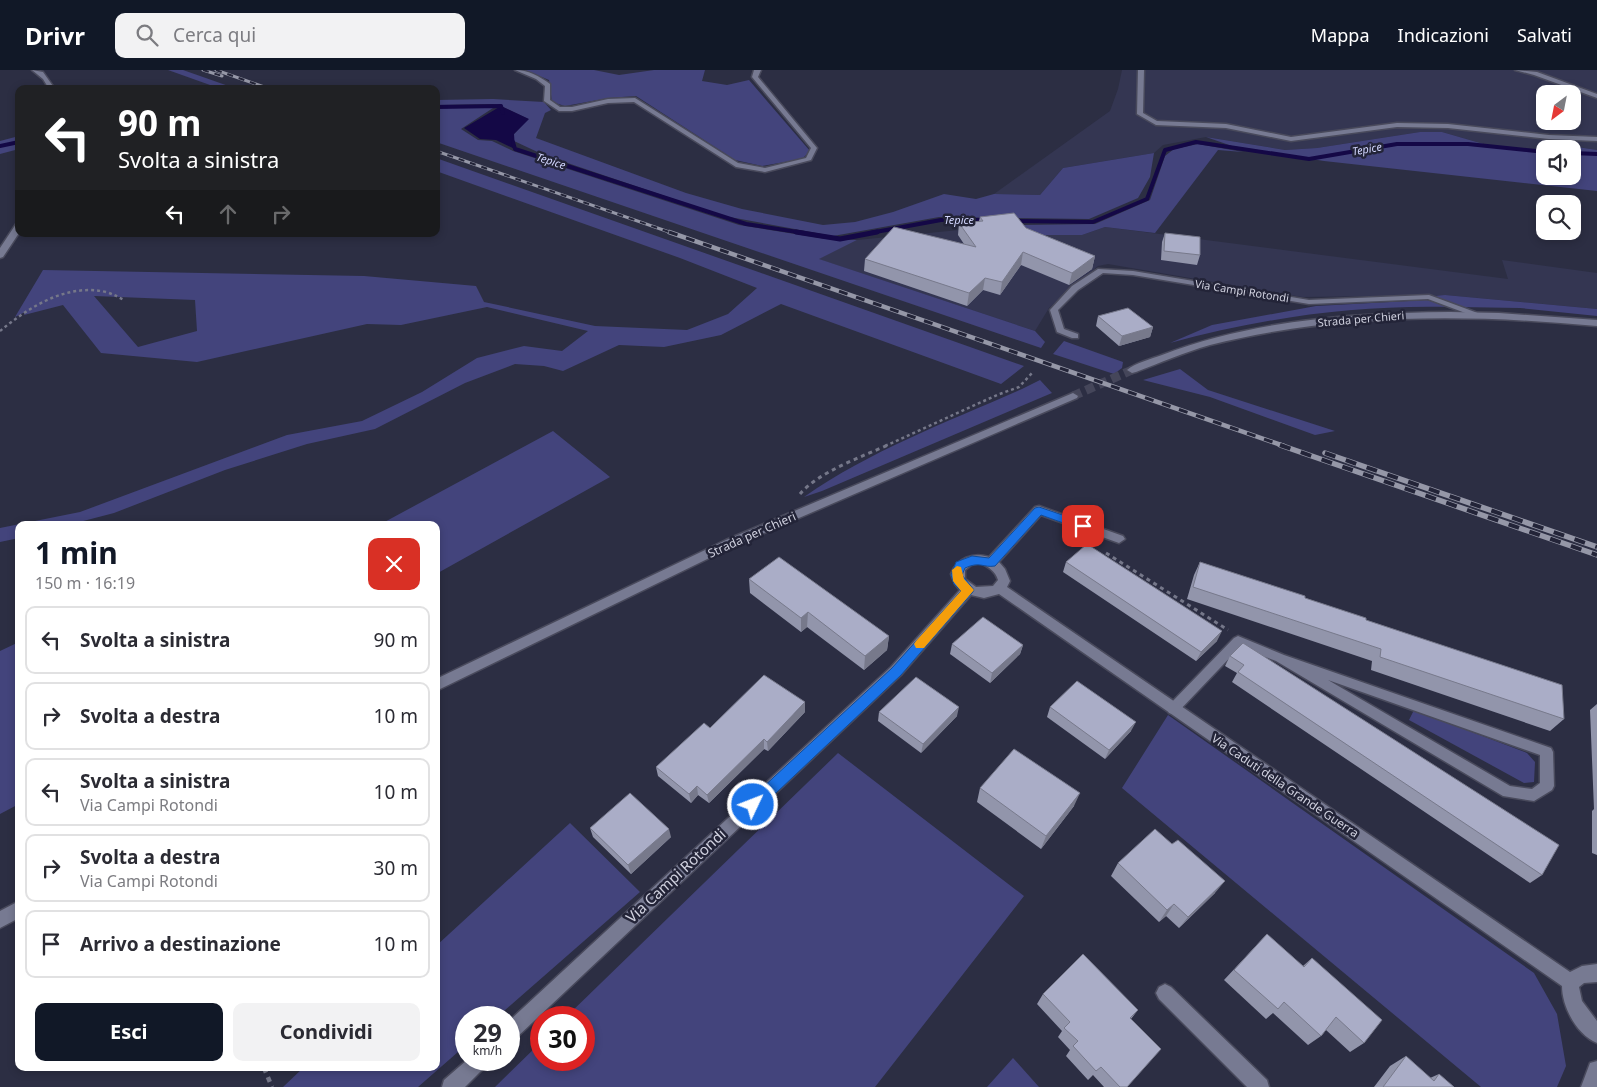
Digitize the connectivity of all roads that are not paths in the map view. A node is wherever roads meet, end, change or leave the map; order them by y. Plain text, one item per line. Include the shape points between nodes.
1 (35, 70) edge
2 (518, 70) edge
3 (758, 70) edge
4 (1141, 70) edge
5 (1518, 70) edge
6 (50, 85) edge
7 (1597, 96) edge
8 (1597, 139) edge
9 (15, 232) edge
10 (0, 256) edge
11 (1479, 315) junction
12 (1597, 323) edge
13 (1075, 336) dead end
14 (1132, 370) tunnel mouth
15 (1073, 396) tunnel mouth
16 (1119, 539) dead end
17 (991, 563) junction
18 (999, 588) junction
19 (968, 590) junction
20 (1280, 658) junction
21 (440, 683) edge
22 (1173, 709) junction
23 (15, 911) edge
24 (0, 920) edge
25 (1597, 973) edge
26 (1572, 983) junction
27 (1165, 993) dead end
28 (520, 1023) edge
29 (1597, 1034) edge
30 (1597, 1070) edge
31 (468, 1071) edge
32 (451, 1087) edge
33 (1260, 1087) edge
34 (1590, 1087) edge

1 - 6 street
2 - 3 lane via 548,85 547,101 559,109 635,100 736,165 765,170 809,159 814,148 755,77
4 - 8 lane via 1140,114 1156,123 1226,126 1291,138 1397,125 1448,126
5 - 7 lane
9 - 10 street
11 - 12 street, Strada per Chieri
11 - 13 lane, Via Campi Rotondi via 1429,298 1309,302 1132,273 1101,271 1075,288 1054,310 1060,330
11 - 14 street, Strada per Chieri via 1398,315 1332,320 1268,330 1206,344
15 - 21 street, Strada per Chieri via 730,543
16 - 17 street via 1039,510
17 - 18 street via 1003,575 1004,581
17 - 19 street via 980,559 960,565 956,575
18 - 19 street via 983,594
18 - 22 street, Via Caduti della Grande Guerra
19 - 28 street, Via Campi Rotondi via 896,671
20 - 20 lane via 1546,752 1547,786 1534,796 1508,792
20 - 22 lane via 1238,641
22 - 26 street, Via Caduti della Grande Guerra
23 - 24 street
25 - 26 street via 1586,972
26 - 29 street via 1570,991 1577,1013
27 - 33 street
30 - 34 street
31 - 32 street

